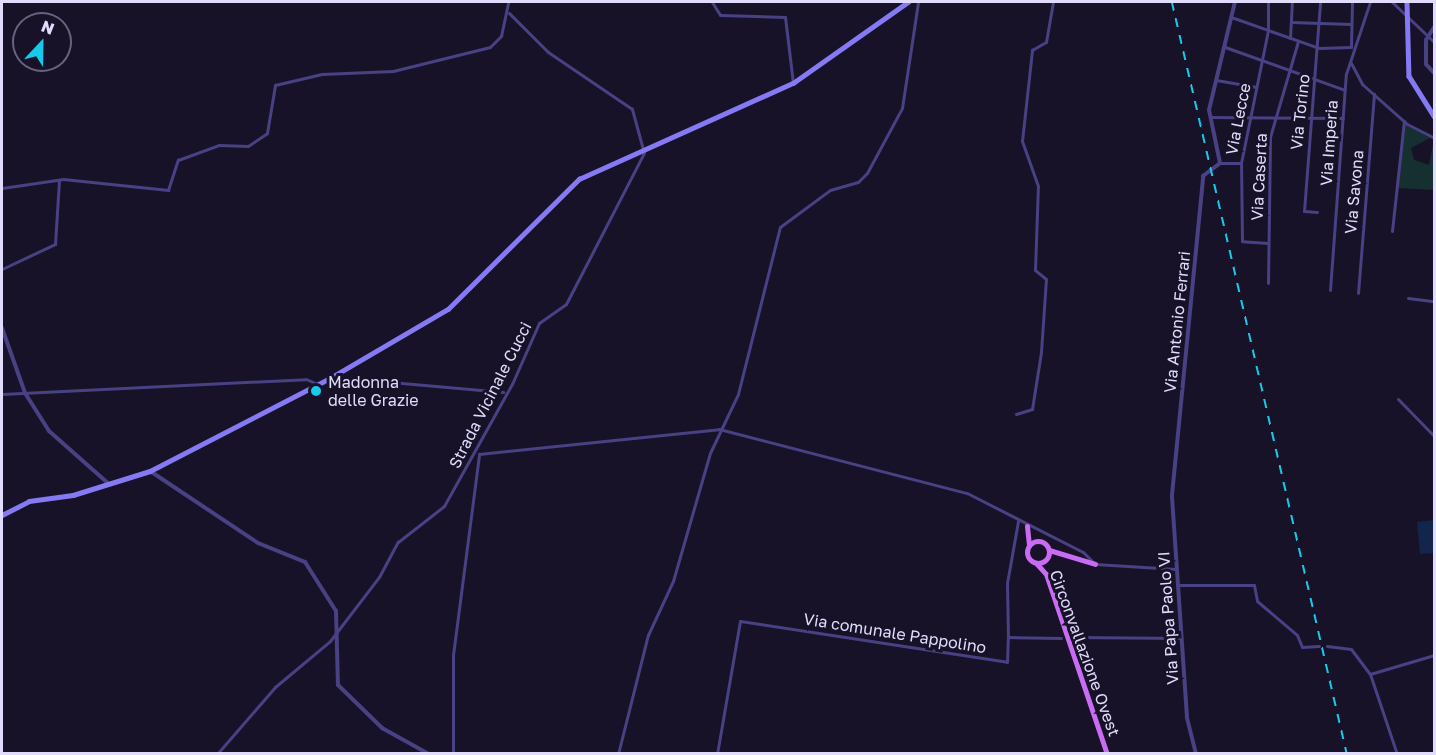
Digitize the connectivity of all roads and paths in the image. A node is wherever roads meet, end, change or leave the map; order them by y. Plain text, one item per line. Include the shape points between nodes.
1 (508, 2) edge
2 (712, 2) edge
3 (908, 2) edge
4 (918, 2) edge
5 (1053, 2) edge
6 (1235, 2) edge
7 (1268, 2) edge
8 (1292, 2) edge
9 (1320, 2) edge
10 (1352, 2) edge
11 (1370, 2) edge
12 (1392, 2) edge
13 (1407, 2) edge
14 (508, 13) junction
15 (1232, 17) junction
16 (1407, 17) junction
17 (1291, 22) junction
18 (1320, 23) junction
19 (1351, 24) junction
20 (1434, 27) edge
21 (1268, 30) junction
22 (1428, 36) junction
23 (1290, 38) junction
24 (1298, 41) junction
25 (1434, 42) edge
26 (1225, 47) junction
27 (1319, 48) junction
28 (1262, 60) junction
29 (1350, 61) junction
30 (1293, 72) junction
31 (1434, 73) edge
32 (1216, 80) junction
33 (1316, 80) junction
34 (793, 83) junction
35 (1256, 87) junction
36 (1345, 90) junction
37 (1374, 94) junction
38 (1434, 115) edge
39 (1210, 117) junction
40 (1250, 118) junction
41 (1277, 118) junction
42 (1311, 118) junction
43 (1343, 118) junction
44 (1404, 121) junction
45 (1434, 138) edge
46 (644, 153) junction
47 (1220, 163) junction
48 (1241, 163) junction
49 (60, 181) junction
50 (2, 188) edge
51 (1317, 212) dead end
52 (1392, 231) dead end
53 (1268, 243) junction
54 (2, 269) edge
55 (1268, 283) dead end
56 (1330, 290) dead end
57 (1359, 293) dead end
58 (1408, 298) dead end
59 (1434, 301) edge
60 (2, 328) edge
61 (332, 377) junction
62 (317, 384) junction
63 (504, 392) junction
64 (25, 393) junction
65 (2, 394) edge
66 (1398, 399) dead end
67 (1016, 414) dead end
68 (719, 429) junction
69 (1434, 436) edge
70 (150, 471) junction
71 (1173, 480) joint
72 (110, 484) junction
73 (2, 515) edge
74 (1018, 521) junction
75 (1027, 526) junction
76 (1027, 533) junction
77 (1035, 541) junction
78 (1029, 545) junction
79 (1049, 550) junction
80 (1061, 556) junction
81 (1046, 559) junction
82 (1036, 563) junction
83 (1095, 564) junction
84 (1176, 569) junction
85 (1046, 574) junction
86 (1178, 585) junction
87 (336, 634) junction
88 (1075, 637) dead end
89 (1008, 638) junction
90 (1061, 638) dead end
91 (1181, 638) junction
92 (1319, 646) dead end
93 (1326, 646) dead end
94 (1434, 655) edge
95 (1370, 674) junction
96 (217, 753) edge
97 (429, 753) edge
98 (453, 753) edge
99 (618, 753) edge
100 (717, 753) edge
101 (1107, 753) edge
102 (1196, 753) edge
103 (1397, 753) edge

1 - 14 street
2 - 34 street via 720,15 785,18
3 - 34 main road
4 - 68 street via 910,70 894,127 858,182 830,190 780,227 760,294 759,326 738,394
5 - 67 street via 1046,42 1032,50 1022,141 1038,186 1035,270 1046,279 1041,352 1032,409
6 - 15 street
7 - 21 street, Via Lecce
8 - 17 street
9 - 18 street, Via Torino
10 - 19 street
11 - 29 street, Via Imperia
12 - 16 street
13 - 16 main road
14 - 46 street via 548,52 632,109
14 - 49 street via 490,47 393,71 322,74 275,85 267,133 248,146 219,145 178,160 168,190
15 - 21 street
15 - 26 street
16 - 22 street
16 - 38 main road via 1409,76
17 - 18 street
17 - 23 street
18 - 19 street
18 - 27 street, Via Torino
19 - 27 street via 1351,47
20 - 22 street
21 - 23 street
21 - 28 street, Via Lecce
22 - 25 street
22 - 31 street via 1426,64
23 - 24 street
24 - 27 street
24 - 30 street, Via Caserta
26 - 28 street
26 - 32 street
27 - 33 street, Via Torino
28 - 30 street
28 - 35 street, Via Lecce
29 - 36 street, Via Imperia
29 - 37 street via 1359,81
30 - 33 street
30 - 41 street, Via Caserta
32 - 35 street
32 - 39 street
33 - 36 street
33 - 42 street, Via Torino
34 - 46 main road
35 - 40 street, Via Lecce
36 - 43 street, Via Imperia
37 - 44 street
37 - 57 street, Via Savona
39 - 40 street
39 - 47 street
40 - 41 street
40 - 48 street, Via Lecce
41 - 42 street
41 - 53 street, Via Caserta via 1270,137
42 - 43 street
42 - 51 street, Via Torino via 1304,211
43 - 56 street, Via Imperia
44 - 45 street
44 - 52 street
46 - 61 main road via 579,179 448,309
46 - 63 street, Strada Vicinale Cucci via 566,304 539,323 512,384
47 - 48 street
47 - 71 street, Via Antonio Ferrari via 1203,176
48 - 53 street, Via Lecce via 1242,242
49 - 50 street
49 - 54 street via 54,244
53 - 55 street, Via Caserta
58 - 59 street
60 - 64 street
61 - 62 main road
61 - 63 street
62 - 64 street via 295,380
62 - 70 main road
63 - 87 street, Strada Vicinale Cucci via 444,506 398,542
64 - 65 street
64 - 72 street via 50,431
66 - 69 street
68 - 74 street via 967,493
68 - 98 street via 479,454 453,655
68 - 99 street via 673,581 642,655
70 - 72 main road
70 - 87 street via 258,543 305,562 336,611
71 - 84 street, Via Papa Paolo VI
72 - 73 main road via 29,501
74 - 75 street
74 - 89 street via 1007,583
75 - 76 main road
75 - 83 street via 1083,552
76 - 77 main road
76 - 78 main road
77 - 78 main road
77 - 79 main road
78 - 82 main road via 1028,556
79 - 80 main road
79 - 81 main road
80 - 81 main road
80 - 83 main road
81 - 82 main road
81 - 85 main road
82 - 85 main road, Circonvallazione Ovest
83 - 84 street
84 - 86 street, Via Papa Paolo VI
85 - 101 main road, Circonvallazione Ovest
86 - 91 street, Via Papa Paolo VI
86 - 92 street via 1254,585 1257,601 1296,635 1302,646
87 - 96 street, Strada Vicinale Cucci via 275,687
87 - 97 street via 338,685 382,729
88 - 91 street
89 - 90 street, Via comunale Pappolino
89 - 100 street, Via comunale Pappolino via 1007,662 740,621
91 - 102 street, Via Papa Paolo VI via 1187,717
93 - 95 street via 1351,649
94 - 95 street
95 - 103 street

